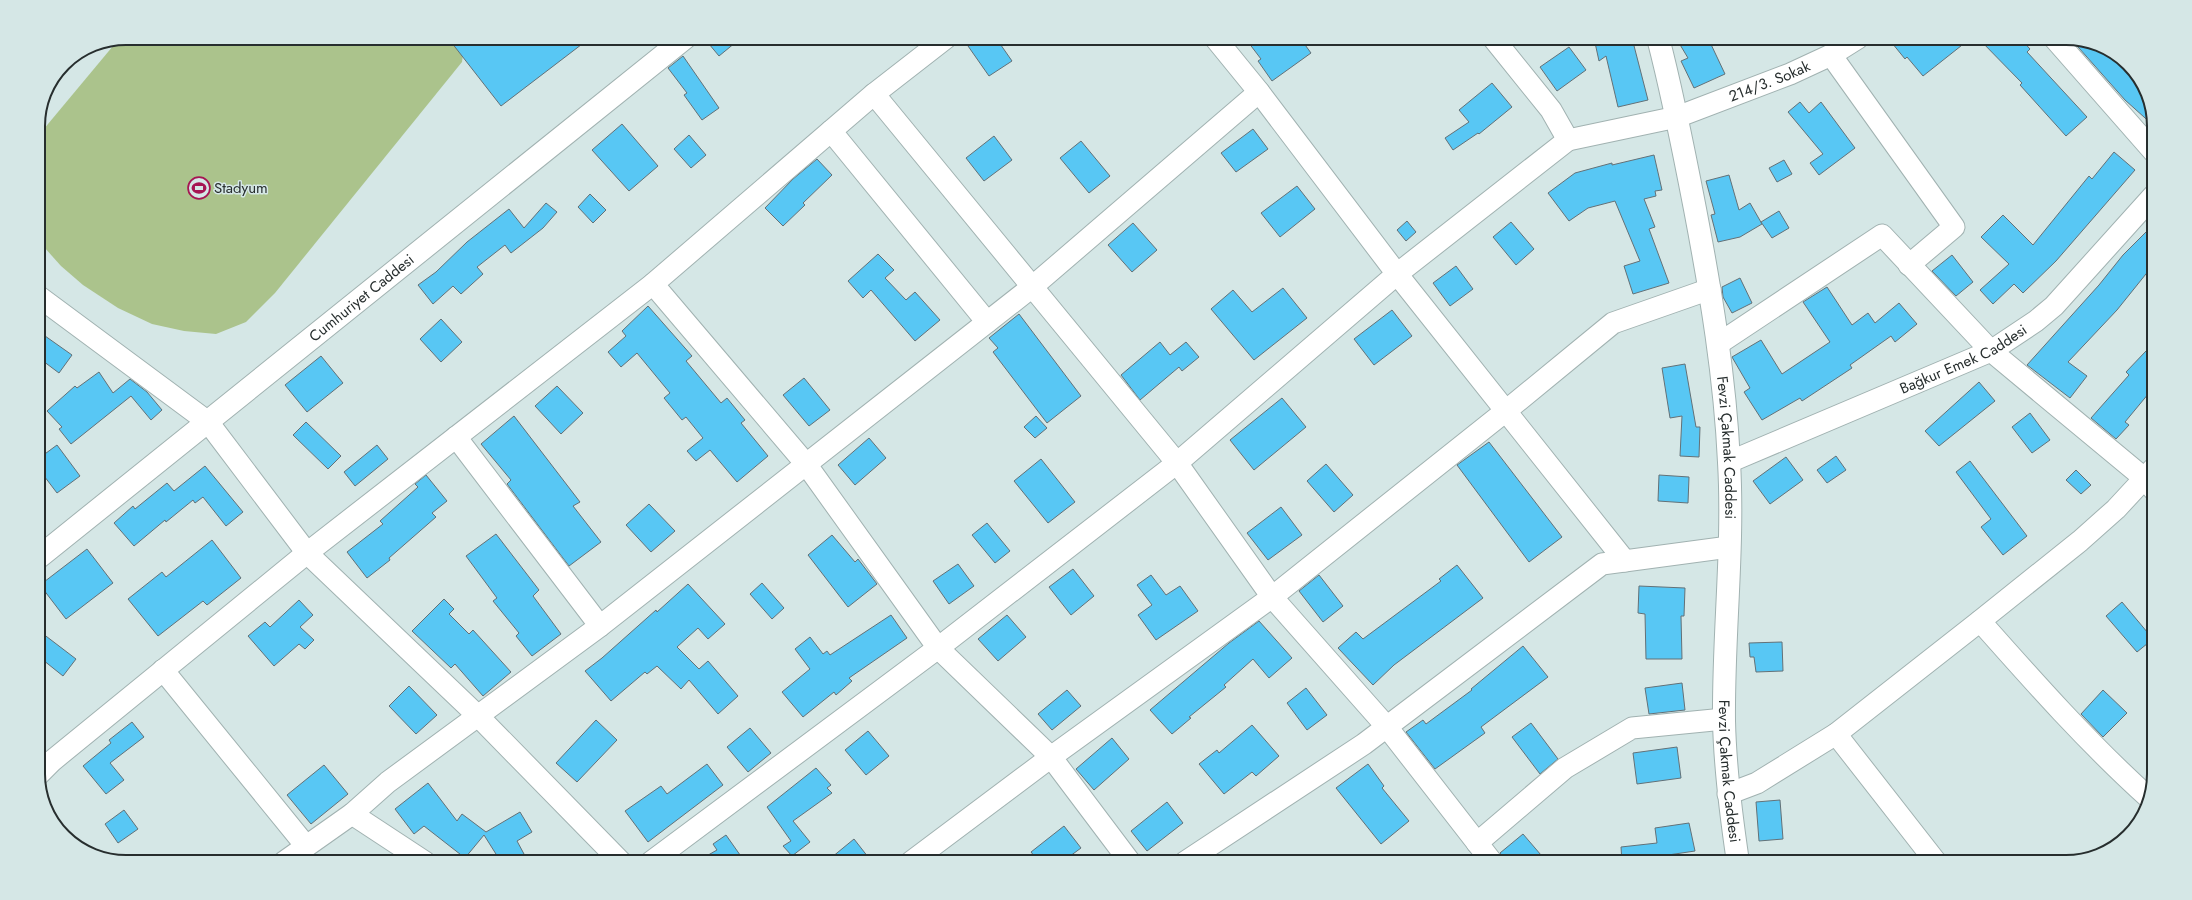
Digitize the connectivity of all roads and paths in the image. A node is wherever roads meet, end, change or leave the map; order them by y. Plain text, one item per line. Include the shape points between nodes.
1 (676, 45) edge
2 (937, 45) edge
3 (1221, 45) edge
4 (1500, 45) edge
5 (1660, 45) edge
6 (1847, 45) edge
7 (2060, 45) edge
8 (1831, 55) junction
9 (1259, 92) junction
10 (874, 94) junction
11 (1677, 117) junction
12 (831, 131) junction
13 (1568, 140) junction
14 (2147, 144) edge
15 (2147, 203) edge
16 (1909, 265) junction
17 (1397, 274) junction
18 (653, 284) junction
19 (1032, 287) junction
20 (1710, 289) junction
21 (45, 301) edge
22 (987, 322) junction
23 (1718, 344) junction
24 (1991, 351) junction
25 (1507, 410) junction
26 (208, 422) junction
27 (456, 437) junction
28 (1730, 462) junction
29 (1177, 463) junction
30 (806, 464) junction
31 (2147, 475) edge
32 (2147, 482) edge
33 (1729, 547) junction
34 (45, 552) edge
35 (307, 553) junction
36 (1625, 561) junction
37 (1272, 597) junction
38 (1980, 621) junction
39 (600, 626) junction
40 (938, 648) junction
41 (163, 670) junction
42 (478, 716) junction
43 (1724, 719) junction
44 (1387, 727) junction
45 (1836, 734) junction
46 (1051, 757) junction
47 (45, 768) edge
48 (1728, 794) junction
49 (2144, 794) edge
50 (352, 814) junction
51 (1477, 843) junction
52 (306, 846) junction
53 (294, 855) edge
54 (414, 855) edge
55 (614, 855) edge
56 (660, 855) edge
57 (920, 855) edge
58 (1125, 855) edge
59 (1197, 855) edge
60 (1486, 855) edge
61 (1737, 855) edge
62 (1931, 855) edge

1 - 26 main road, Cumhuriyet Caddesi
2 - 10 street
3 - 9 street
4 - 13 street via 1551,110
5 - 11 main road, Fevzi Çakmak Caddesi
6 - 8 street, 214/3. Sokak
7 - 14 street
8 - 11 street, 214/3. Sokak via 1790,74
8 - 16 street via 1954,227
9 - 17 street
9 - 19 street
10 - 12 street
10 - 19 street
11 - 13 street, 214/3. Sokak
11 - 20 main road, Fevzi Çakmak Caddesi
12 - 18 street
12 - 22 street
13 - 17 street
15 - 24 street, Bağkur Emek Caddesi via 2054,306
16 - 23 street via 1882,235
16 - 24 street
17 - 25 street
17 - 29 street
18 - 27 street
18 - 30 street
19 - 22 street
19 - 29 street
20 - 23 main road, Fevzi Çakmak Caddesi
20 - 25 street via 1613,323
21 - 26 street
22 - 30 street
23 - 28 main road, Fevzi Çakmak Caddesi
24 - 28 street, Bağkur Emek Caddesi
24 - 31 street
25 - 36 street
25 - 37 street
26 - 34 main road, Cumhuriyet Caddesi
26 - 35 street
27 - 35 street
27 - 39 street
28 - 33 main road, Fevzi Çakmak Caddesi
29 - 37 street
29 - 40 street
30 - 39 street
30 - 40 street
32 - 38 street
33 - 36 street
33 - 43 main road, Fevzi Çakmak Caddesi
35 - 41 street
35 - 42 street
36 - 44 street via 1602,564
37 - 44 street
37 - 46 street
38 - 45 street
38 - 49 street via 2041,690
39 - 42 street
40 - 46 street
40 - 56 street
41 - 47 street
41 - 52 street
42 - 50 street via 388,782
42 - 55 street
43 - 48 main road, Fevzi Çakmak Caddesi
43 - 51 street via 1632,728 1565,768
44 - 51 street
44 - 59 street
45 - 48 street via 1757,783
45 - 62 street
46 - 57 street
46 - 58 street
48 - 61 main road, Fevzi Çakmak Caddesi
50 - 52 street
50 - 54 street
51 - 60 street
52 - 53 street

